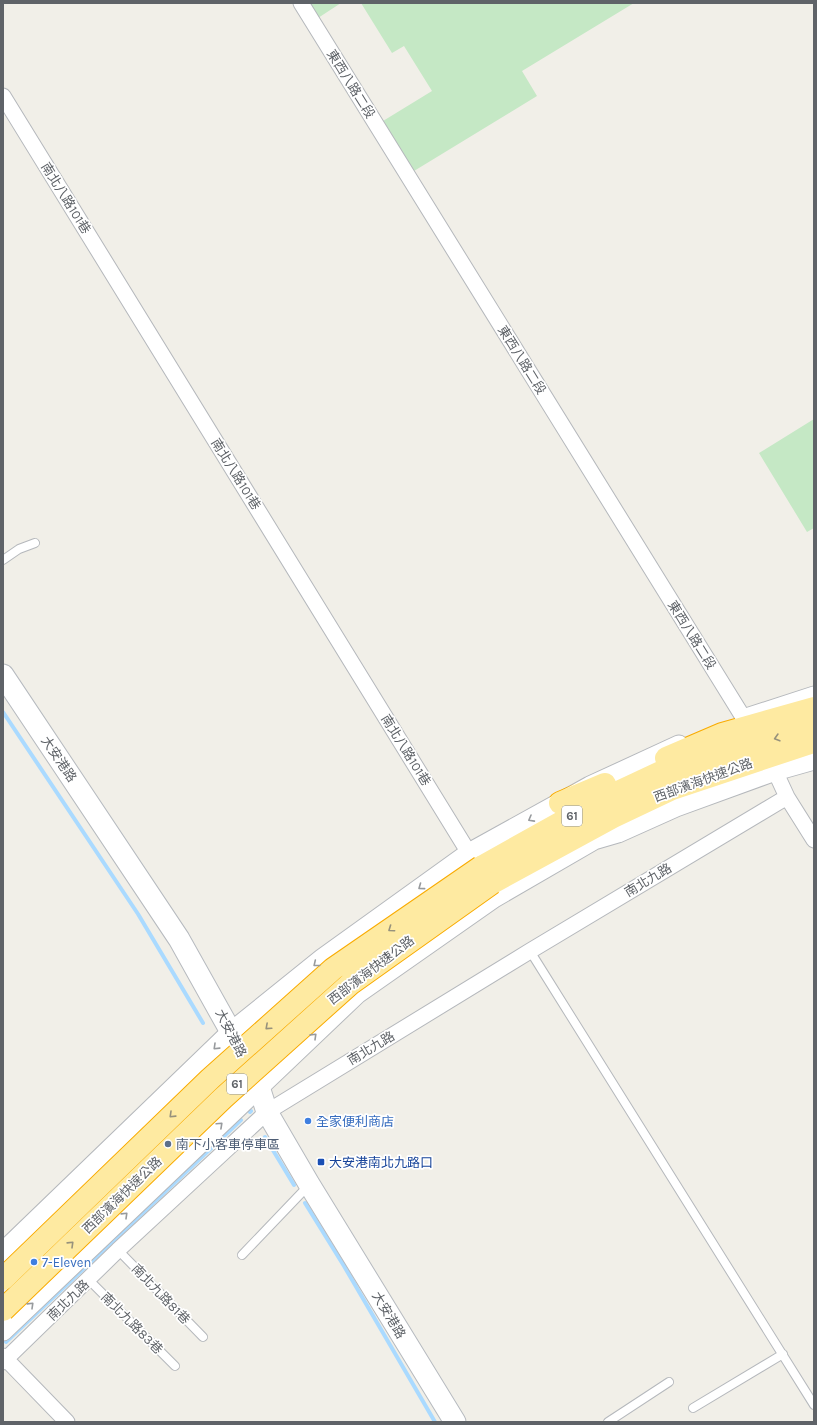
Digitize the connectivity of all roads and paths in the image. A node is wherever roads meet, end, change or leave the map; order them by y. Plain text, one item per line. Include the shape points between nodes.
1 (301, 3) edge
2 (3, 96) edge
3 (35, 543) dead end
4 (3, 560) edge
5 (3, 675) edge
6 (814, 694) edge
7 (814, 708) edge
8 (743, 717) junction
9 (814, 727) edge
10 (814, 742) edge
11 (814, 755) edge
12 (814, 760) edge
13 (775, 771) junction
14 (668, 780) junction
15 (787, 797) junction
16 (560, 803) junction
17 (594, 840) junction
18 (814, 840) edge
19 (481, 868) junction
20 (530, 951) junction
21 (231, 1032) junction
22 (259, 1088) junction
23 (267, 1112) junction
24 (309, 1184) junction
25 (118, 1250) junction
26 (3, 1252) edge
27 (242, 1255) dead end
28 (3, 1279) edge
29 (89, 1280) junction
30 (3, 1310) edge
31 (3, 1331) edge
32 (203, 1337) dead end
33 (783, 1354) junction
34 (4, 1359) edge
35 (176, 1366) dead end
36 (669, 1382) dead end
37 (814, 1405) edge
38 (693, 1408) dead end
39 (67, 1422) edge
40 (455, 1422) edge
41 (608, 1422) edge

1 - 8 street, 東西八路二段
2 - 19 street, 南北八路101巷
3 - 4 lane via 19,549
5 - 21 main road, 大安港路 via 179,939
6 - 8 street
7 - 16 highway via 722,734
8 - 16 street via 590,786
9 -> 14 highway, 西部濱海快速公路 / 61
10 - 14 highway, 西部濱海快速公路 / 61
11 - 17 highway via 714,784
12 - 13 street
13 - 15 street
13 - 17 street via 676,807 618,834
14 - 19 highway, 西部濱海快速公路 / 61 via 613,817
15 - 18 street
15 - 20 street, 南北九路
16 -> 19 street
22 -> 17 street via 358,994 494,898
19 -> 21 street via 323,958
19 -> 28 highway, 西部濱海快速公路 / 61, bridge via 333,969 210,1078
30 -> 19 highway, 西部濱海快速公路 / 61, bridge via 223,1098
20 - 23 street, 南北九路
20 - 33 lane
21 - 22 main road, 大安港路
21 -> 26 street
22 - 23 main road, 大安港路
31 -> 22 street
23 - 24 main road, 大安港路
23 - 25 street, 南北九路
24 - 27 lane
24 - 40 main road, 大安港路
25 - 29 street, 南北九路
25 - 32 lane, 南北九路81巷
29 - 34 street, 南北九路
29 - 35 lane, 南北九路83巷
33 - 37 lane
33 - 38 lane
34 - 39 street
36 - 41 lane

